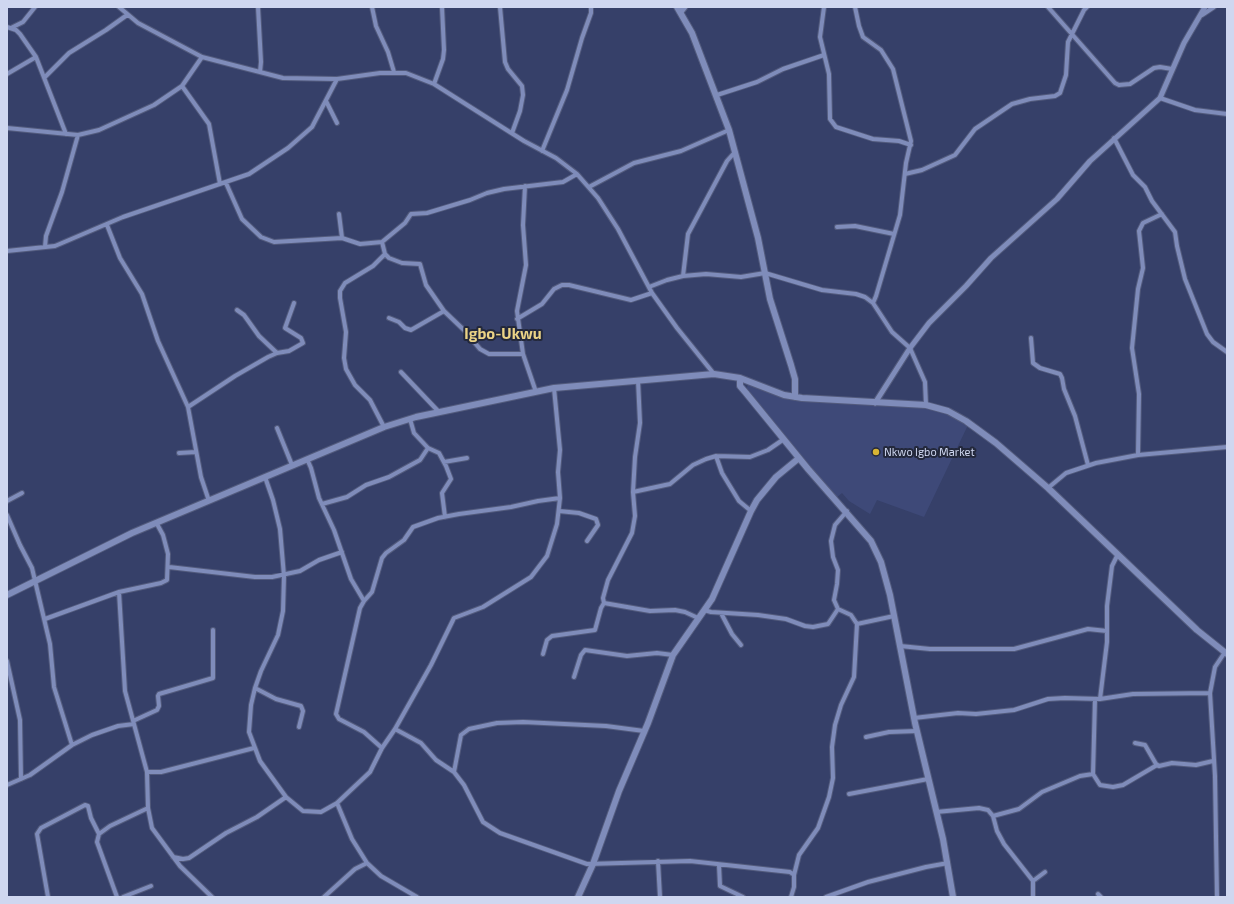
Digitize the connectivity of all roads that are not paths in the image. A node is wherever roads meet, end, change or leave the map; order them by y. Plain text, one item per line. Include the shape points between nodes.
1 (35, 7) edge
2 (119, 7) edge
3 (258, 7) edge
4 (372, 7) edge
5 (442, 7) edge
6 (500, 7) edge
7 (592, 7) edge
8 (824, 7) edge
9 (856, 7) edge
10 (1048, 7) edge
11 (1087, 7) edge
12 (1205, 7) edge
13 (1214, 7) edge
14 (681, 9) edge
15 (1202, 14) junction
16 (127, 15) junction
17 (9, 28) edge
18 (1071, 34) junction
19 (824, 55) junction
20 (36, 57) junction
21 (202, 57) junction
22 (1172, 69) junction
23 (260, 72) junction
24 (394, 72) junction
25 (7, 74) edge
26 (45, 77) junction
27 (337, 79) junction
28 (434, 84) junction
29 (182, 86) junction
30 (717, 95) junction
31 (1160, 98) junction
32 (326, 101) junction
33 (1227, 114) edge
34 (337, 123) dead end
35 (7, 128) edge
36 (729, 130) junction
37 (512, 133) junction
38 (66, 134) junction
39 (78, 135) junction
40 (1114, 138) junction
41 (911, 145) junction
42 (542, 151) junction
43 (735, 152) junction
44 (577, 174) junction
45 (905, 174) junction
46 (226, 183) junction
47 (220, 184) junction
48 (525, 186) junction
49 (589, 187) junction
50 (339, 214) dead end
51 (1162, 214) junction
52 (108, 225) junction
53 (837, 227) dead end
54 (894, 234) junction
55 (342, 238) junction
56 (382, 242) junction
57 (45, 247) junction
58 (7, 251) edge
59 (385, 254) junction
60 (765, 273) junction
61 (683, 276) junction
62 (649, 287) junction
63 (652, 293) junction
64 (294, 303) dead end
65 (873, 303) junction
66 (237, 310) dead end
67 (444, 311) junction
68 (389, 318) dead end
69 (517, 319) junction
70 (1032, 338) dead end
71 (910, 348) junction
72 (1227, 352) edge
73 (277, 353) junction
74 (523, 354) junction
75 (401, 372) dead end
76 (714, 374) junction
77 (740, 378) junction
78 (638, 380) junction
79 (747, 380) junction
80 (554, 388) junction
81 (744, 391) junction
82 (536, 392) junction
83 (795, 397) junction
84 (875, 403) junction
85 (926, 405) junction
86 (188, 407) junction
87 (439, 412) junction
88 (410, 419) junction
89 (384, 427) junction
90 (277, 428) dead end
91 (784, 439) junction
92 (1227, 447) edge
93 (428, 448) junction
94 (196, 452) junction
95 (179, 453) dead end
96 (1138, 455) junction
97 (716, 456) junction
98 (467, 458) dead end
99 (799, 458) junction
100 (307, 459) junction
101 (444, 462) junction
102 (292, 465) junction
103 (1088, 465) junction
104 (265, 478) junction
105 (1048, 488) junction
106 (633, 492) junction
107 (22, 493) dead end
108 (560, 498) junction
109 (7, 500) edge
110 (209, 501) junction
111 (322, 504) junction
112 (559, 511) junction
113 (751, 511) junction
114 (847, 512) junction
115 (7, 515) edge
116 (445, 517) junction
117 (157, 524) junction
118 (587, 541) dead end
119 (342, 552) junction
120 (1117, 556) junction
121 (169, 567) junction
122 (284, 576) junction
123 (35, 581) junction
124 (119, 592) junction
125 (7, 595) edge
126 (364, 601) junction
127 (604, 602) junction
128 (838, 609) junction
129 (704, 610) junction
130 (721, 613) junction
131 (894, 616) junction
132 (698, 618) junction
133 (44, 619) junction
134 (857, 624) junction
135 (213, 630) dead end
136 (1107, 631) junction
137 (741, 645) dead end
138 (900, 646) junction
139 (1226, 653) edge
140 (543, 654) dead end
141 (673, 655) junction
142 (7, 661) edge
143 (574, 677) dead end
144 (255, 688) junction
145 (1210, 692) junction
146 (1097, 699) junction
147 (914, 718) junction
148 (133, 723) junction
149 (299, 726) dead end
150 (395, 728) junction
151 (644, 731) junction
152 (917, 731) junction
153 (866, 737) dead end
154 (1135, 743) dead end
155 (72, 745) junction
156 (254, 748) junction
157 (382, 748) junction
158 (1213, 761) junction
159 (1157, 765) junction
160 (147, 772) junction
161 (454, 772) junction
162 (1093, 774) junction
163 (21, 779) junction
164 (928, 779) junction
165 (7, 785) edge
166 (849, 794) dead end
167 (286, 797) junction
168 (337, 803) junction
169 (148, 808) junction
170 (936, 812) junction
171 (993, 816) junction
172 (99, 834) junction
173 (173, 857) junction
174 (658, 861) junction
175 (367, 863) junction
176 (948, 863) junction
177 (593, 864) junction
178 (719, 865) junction
179 (1045, 872) dead end
180 (794, 875) junction
181 (1033, 882) junction
182 (151, 886) dead end
183 (48, 897) edge
184 (117, 897) edge
185 (123, 897) edge
186 (212, 897) edge
187 (324, 897) edge
188 (417, 897) edge
189 (578, 897) edge
190 (660, 897) edge
191 (743, 897) edge
192 (791, 897) edge
193 (826, 897) edge
194 (953, 897) edge
195 (1033, 897) edge
196 (1217, 897) edge

1 - 17 street via 23,22
2 - 16 street
3 - 23 street via 262,62
4 - 24 street via 376,26
5 - 28 street via 444,50
6 - 37 street via 505,62 522,86 523,95 522,106
7 - 42 street via 567,90
8 - 19 street via 820,37
9 - 41 street via 863,37 880,50 893,68
10 - 18 street
11 - 18 street
12 - 15 street
13 - 15 street
14 - 30 main road
15 - 22 street
16 - 21 street via 154,33
16 - 26 street via 69,52
17 - 20 street via 20,34
18 - 22 street via 1115,84 1134,82 1154,68
18 - 45 street via 1066,49 1064,85 1058,95 1012,104 975,129 955,155 922,170
19 - 30 street
19 - 41 street via 829,74 830,119 833,124 873,139 899,141
20 - 25 street
20 - 26 street
21 - 23 street
21 - 29 street
22 - 31 street
23 - 27 street via 283,78
24 - 27 street
24 - 28 street
26 - 38 street
27 - 32 street
28 - 37 street
29 - 39 street via 154,105 125,119 99,130
29 - 47 street via 209,124
30 - 36 main road
31 - 33 street via 1195,110
31 - 40 street
32 - 34 street
32 - 46 street via 308,131 249,174
35 - 38 street
36 - 43 main road
36 - 49 street via 681,151 634,163
37 - 42 street
38 - 39 street
39 - 57 street via 46,236
40 - 51 street via 1133,175 1145,187
40 - 71 street via 1057,199 991,258 929,323
41 - 45 street
42 - 44 street
43 - 60 main road
43 - 61 street via 727,161 688,234
44 - 48 street via 563,182
44 - 49 street
45 - 54 street via 900,215
46 - 47 street
46 - 55 street via 242,219 262,237 274,242
47 - 52 street via 123,217
48 - 56 street via 487,193 427,213 412,214
48 - 69 street via 523,225 526,265
49 - 62 street via 618,229
50 - 55 street
51 - 72 street via 1175,232 1185,279 1207,334
51 - 96 street via 1143,223 1139,231 1143,268 1138,289 1132,348 1139,394
52 - 57 street via 56,246
52 - 86 street via 120,258 142,294 158,341
53 - 54 street via 861,227
54 - 65 street
55 - 56 street via 360,244
56 - 59 street
57 - 58 street
59 - 67 street via 394,261 420,264 426,285
59 - 89 street via 373,266 345,284 340,291 346,332 346,370 355,385 370,400
60 - 61 street via 741,277 706,274
60 - 65 street via 822,290 856,294
60 - 83 main road via 770,299 795,378
61 - 62 street
62 - 63 street
63 - 69 street via 631,300 565,285 554,289 542,304
63 - 76 street
64 - 73 street via 285,328 301,338 303,343 289,351
65 - 71 street via 892,332
66 - 73 street
67 - 68 street via 411,330
67 - 74 street via 480,349 489,354
69 - 74 street
70 - 103 street via 1033,363 1060,374 1062,378
71 - 84 street
71 - 85 street via 925,382
73 - 86 street via 235,376
74 - 82 street
75 - 87 street
76 - 77 main road
76 - 78 main road
77 - 79 main road
77 - 81 main road via 740,386
78 - 80 main road
78 - 106 street via 640,423
79 - 81 main road
79 - 83 main road
80 - 82 main road
80 - 108 street via 560,450
81 - 91 main road
82 - 87 main road
83 - 84 main road
84 - 85 main road
85 - 105 main road via 948,411 966,421
86 - 94 street
87 - 88 main road
88 - 89 main road
88 - 93 street via 414,433
89 - 100 main road
90 - 102 street
91 - 97 street via 768,450 750,457
91 - 99 main road
92 - 96 street
93 - 101 street via 439,453
93 - 111 street via 420,460 389,477 366,485 347,497
94 - 95 street
94 - 110 street
96 - 103 street
97 - 106 street via 693,465 670,484
97 - 113 street via 722,473 739,501
98 - 101 street
99 - 113 main road via 766,488
99 - 114 main road
100 - 102 main road
100 - 111 street
101 - 116 street via 450,479 442,493
102 - 104 main road
103 - 105 street via 1066,473
104 - 110 main road
104 - 122 street via 274,500 280,529
105 - 120 main road
106 - 127 street via 635,524 608,580
107 - 109 street
108 - 112 street
108 - 116 street
110 - 117 main road
111 - 119 street
112 - 118 street via 579,513 596,519 598,525
112 - 150 street via 553,542 531,577 483,607 454,618
113 - 129 main road via 719,585
114 - 128 street via 835,525 831,541 838,570 834,600
114 - 131 main road via 876,550
115 - 123 street via 32,568
116 - 126 street via 413,527 398,546 386,553 382,558 372,592
117 - 121 street via 166,545
117 - 123 main road via 132,533
119 - 122 street
119 - 126 street via 351,579
120 - 136 street via 1112,566
120 - 139 main road via 1197,630
121 - 122 street via 255,577
121 - 124 street via 167,580 164,582
122 - 144 street via 281,626
123 - 125 main road
123 - 133 street
124 - 133 street
124 - 148 street via 124,686
126 - 157 street via 360,608 336,714 339,719 364,732
127 - 132 street via 650,611 675,610
127 - 140 street via 595,630 552,636 547,640
128 - 130 street via 828,624 813,627 758,614
128 - 134 street via 851,615
129 - 130 street
129 - 132 main road
130 - 137 street
131 - 134 street
131 - 138 main road
132 - 141 main road
133 - 155 street via 54,687
134 - 180 street via 854,677 835,725 829,797 821,822 800,855
135 - 148 street via 213,678 159,694 157,710
136 - 138 street via 1088,629 1014,649 930,649
136 - 146 street
138 - 147 main road
139 - 145 street via 1215,668
141 - 143 street via 656,653 627,656 585,650
141 - 151 main road
142 - 163 street via 20,720
144 - 149 street via 276,699 301,706 303,711
144 - 156 street via 248,723
145 - 146 street via 1133,694
145 - 158 street
146 - 147 street via 1065,698 1014,710
146 - 162 street
147 - 152 main road
148 - 155 street via 105,730
148 - 160 street
150 - 157 street
150 - 161 street via 420,743 436,760
151 - 161 street via 606,726 523,722 497,723 469,729 461,735
151 - 177 main road
152 - 153 street via 889,732
152 - 164 main road
154 - 159 street via 1145,746
155 - 163 street
156 - 160 street via 161,772
156 - 167 street via 265,769
157 - 168 street via 370,772
158 - 159 street via 1196,765
158 - 196 street
159 - 162 street via 1132,781 1113,787 1100,785
160 - 169 street
161 - 177 street via 486,826 579,862
162 - 171 street via 1080,776 1042,792 1019,809
163 - 165 street
164 - 166 street
164 - 170 main road
167 - 168 street via 303,811 309,812 321,812
167 - 173 street via 196,854 181,859
168 - 175 street via 352,839
169 - 172 street
169 - 173 street via 152,828
170 - 171 street via 979,808 988,810
170 - 176 main road
171 - 181 street via 1004,844
172 - 183 street via 90,818 88,806 85,805 38,830
172 - 184 street via 97,842
173 - 186 street
174 - 177 street
174 - 178 street via 690,861
174 - 190 street
175 - 187 street via 355,869
175 - 188 street via 381,876
176 - 193 street via 868,882
176 - 194 main road
177 - 189 main road
178 - 180 street via 790,872
178 - 191 street via 720,886
179 - 181 street
180 - 192 street
181 - 195 street
182 - 185 street

